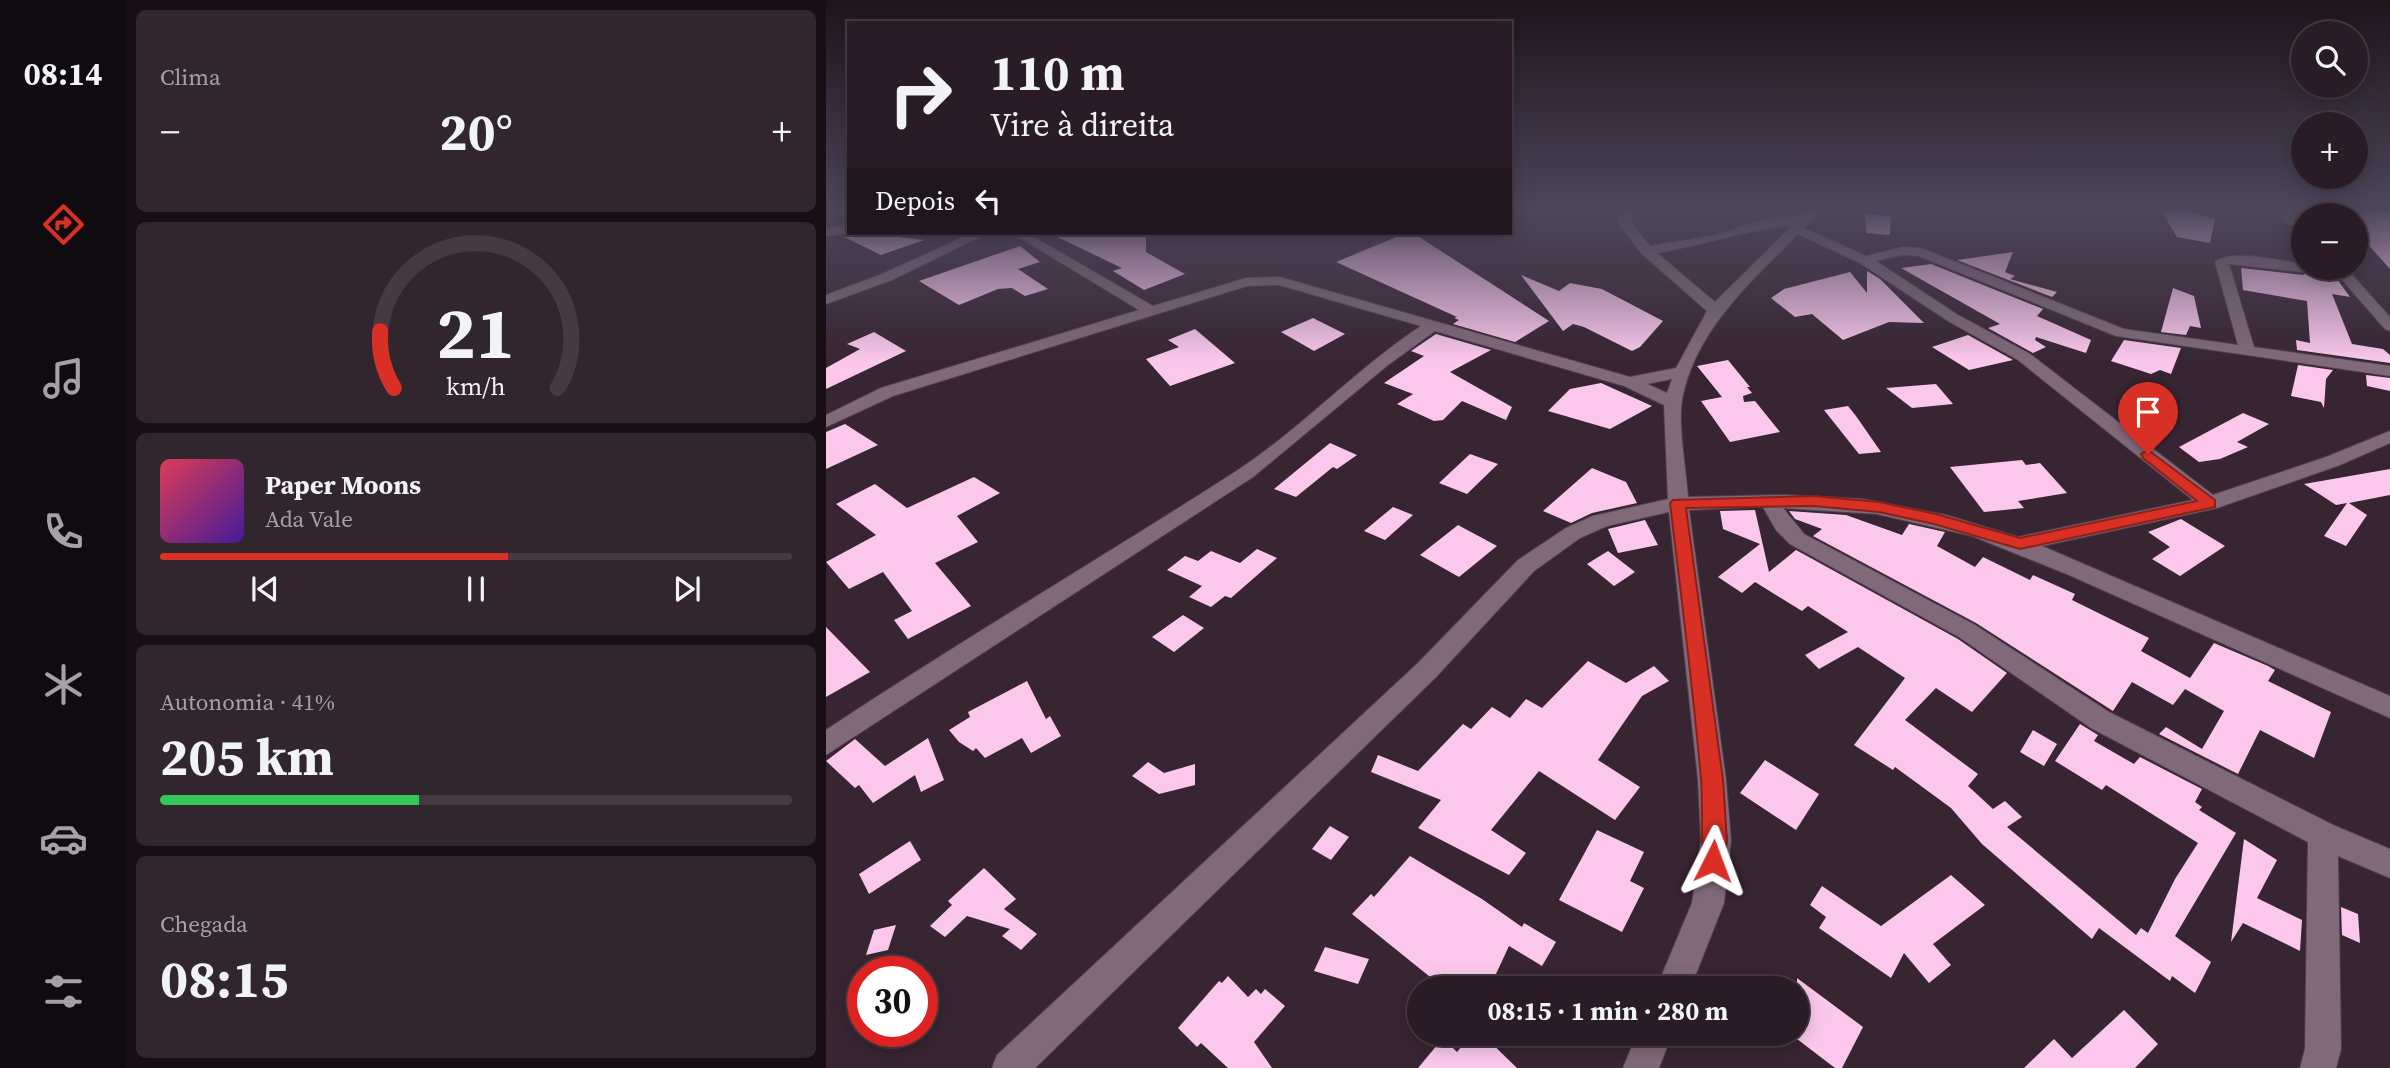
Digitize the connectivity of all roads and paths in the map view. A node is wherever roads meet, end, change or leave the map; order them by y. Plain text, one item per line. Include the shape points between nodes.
1 (922, 261) edge
2 (1066, 261) edge
3 (1658, 261) edge
4 (1764, 261) edge
5 (1865, 261) edge
6 (1944, 261) edge
7 (2225, 261) edge
8 (2247, 261) edge
9 (2291, 266) edge
10 (2336, 280) edge
11 (826, 300) edge
12 (1715, 310) junction
13 (1153, 312) junction
14 (2390, 326) edge
15 (1430, 327) junction
16 (2247, 350) junction
17 (2390, 371) edge
18 (1682, 372) junction
19 (1630, 382) junction
20 (1673, 402) junction
21 (826, 422) edge
22 (2390, 436) edge
23 (1769, 501) junction
24 (1678, 503) junction
25 (2210, 503) junction
26 (2020, 544) junction
27 (2390, 707) edge
28 (826, 744) edge
29 (2323, 835) junction
30 (2390, 864) edge
31 (1679, 976) edge
32 (1650, 1046) edge
33 (1010, 1068) edge
34 (1641, 1068) edge
35 (2318, 1068) edge

1 - 11 street
2 - 13 street
3 - 12 street
4 - 12 street
5 - 25 street via 2024,358
6 - 16 street via 2102,328
7 - 16 street
8 - 9 street
10 - 14 street
12 - 18 street
13 - 15 street via 1264,280
13 - 21 street via 887,392
15 - 19 street
15 - 28 street via 1382,359 1246,473
16 - 17 street
18 - 19 street
18 - 20 street
19 - 20 street
20 - 24 street
22 - 25 street via 2333,461
23 - 24 street
23 - 26 street via 1879,507
23 - 29 street via 1783,525 1824,556 1967,631 2100,720
24 - 31 street via 1716,841 1708,903
24 - 33 street via 1600,521 1572,533 1516,572 1431,666
25 - 26 street
26 - 27 street
29 - 30 street
29 - 35 street via 2323,1049
32 - 34 street

